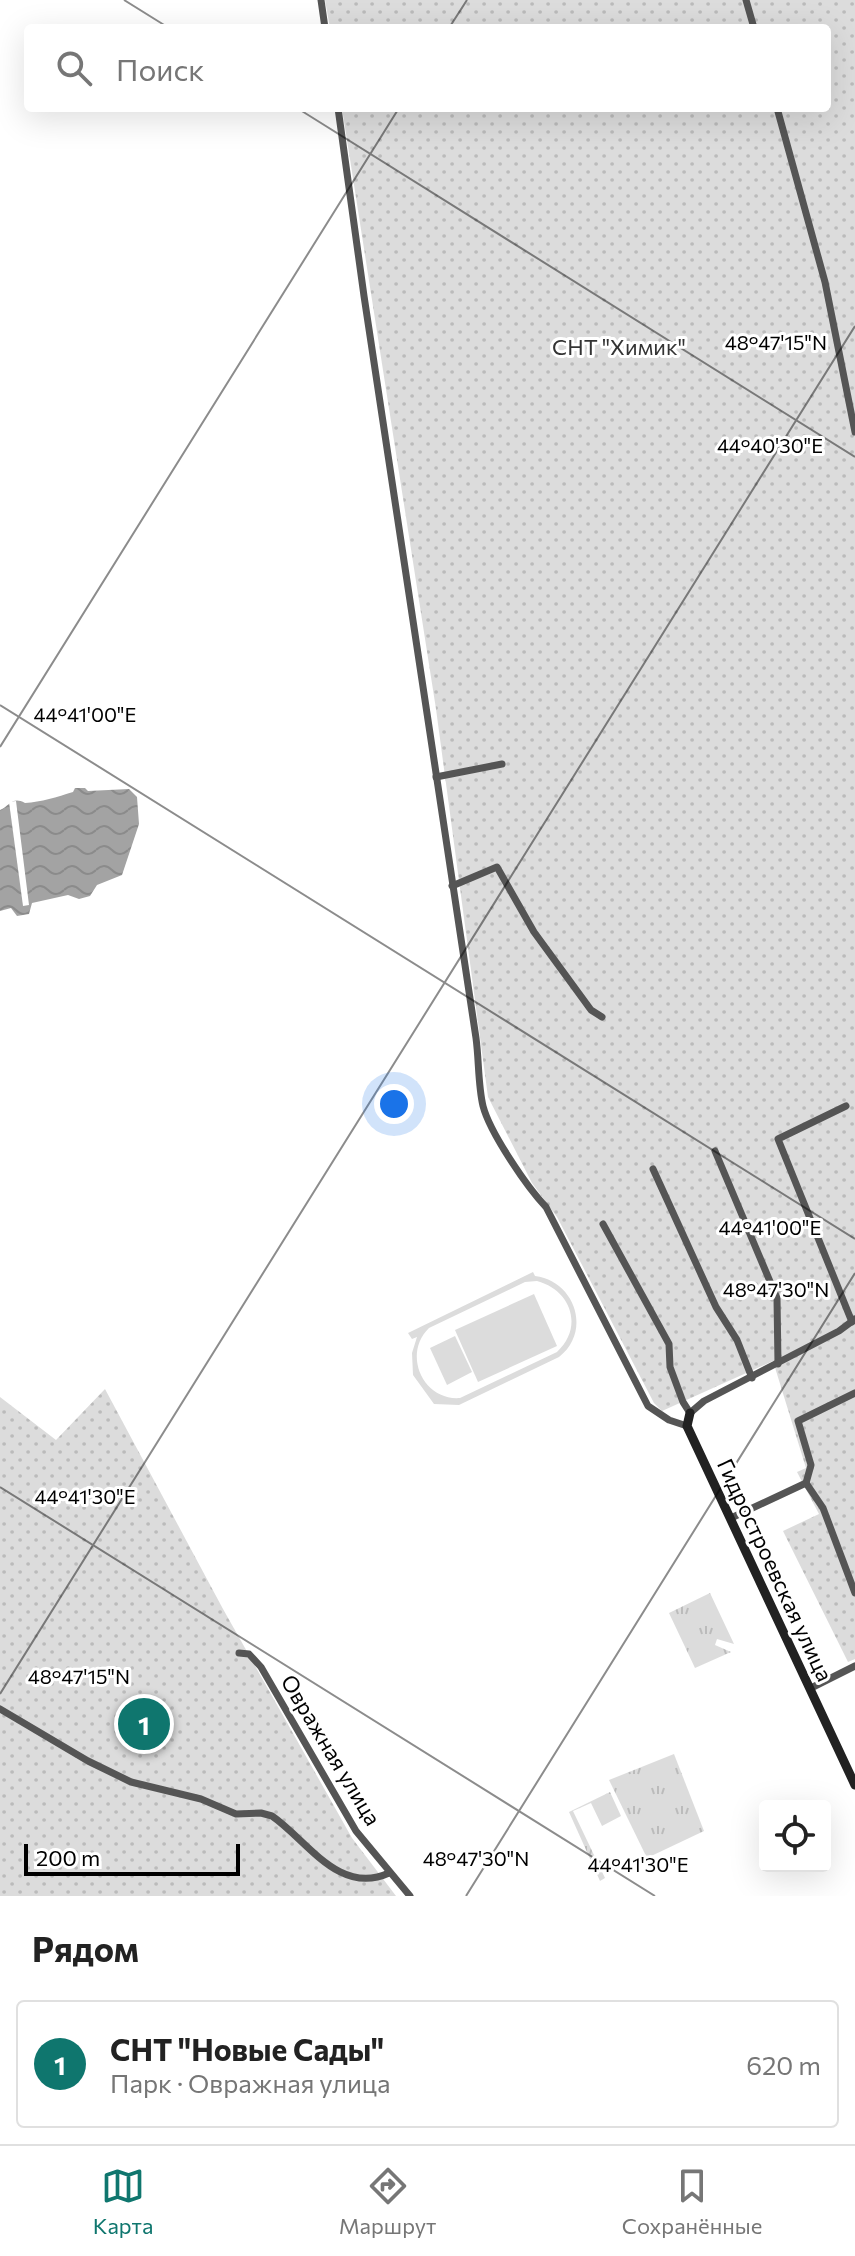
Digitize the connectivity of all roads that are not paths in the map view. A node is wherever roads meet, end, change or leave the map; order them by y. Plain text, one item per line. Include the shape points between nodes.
1 (321, 0) edge
2 (746, 0) edge
3 (324, 24) edge
4 (753, 24) edge
5 (339, 112) edge
6 (778, 112) edge
7 (855, 432) edge
8 (502, 764) dead end
9 (436, 777) junction
10 (452, 886) junction
11 (602, 1017) dead end
12 (846, 1106) dead end
13 (715, 1151) dead end
14 (653, 1169) dead end
15 (603, 1224) dead end
16 (853, 1321) edge
17 (778, 1364) junction
18 (752, 1378) junction
19 (855, 1393) edge
20 (690, 1413) junction
21 (687, 1426) junction
22 (806, 1483) junction
23 (731, 1518) junction
24 (855, 1593) edge
25 (239, 1653) dead end
26 (855, 1666) edge
27 (811, 1688) junction
28 (0, 1709) edge
29 (855, 1785) edge
30 (389, 1873) junction
31 (410, 1896) edge

1 - 3 street
2 - 4 street
5 - 9 street
6 - 7 street via 825,282
8 - 9 street
9 - 10 street
10 - 11 street via 497,867 534,932 591,1010
10 - 21 street via 484,1108 546,1207 648,1406
12 - 16 street via 778,1139
13 - 17 street via 777,1298
14 - 18 street
15 - 20 street via 669,1344 670,1367
16 - 17 street
17 - 18 street
18 - 20 street
19 - 22 street via 798,1421 811,1465
20 - 21 street
21 - 23 street, Гидростроевская улица
22 - 23 street
22 - 24 street via 823,1508
23 - 27 street, Гидростроевская улица
25 - 30 street, Овражная улица via 249,1654 261,1667 356,1831
26 - 27 street
27 - 29 street, Гидростроевская улица
28 - 30 street via 131,1782 201,1799 236,1814 272,1816 344,1878
30 - 31 street, Овражная улица

